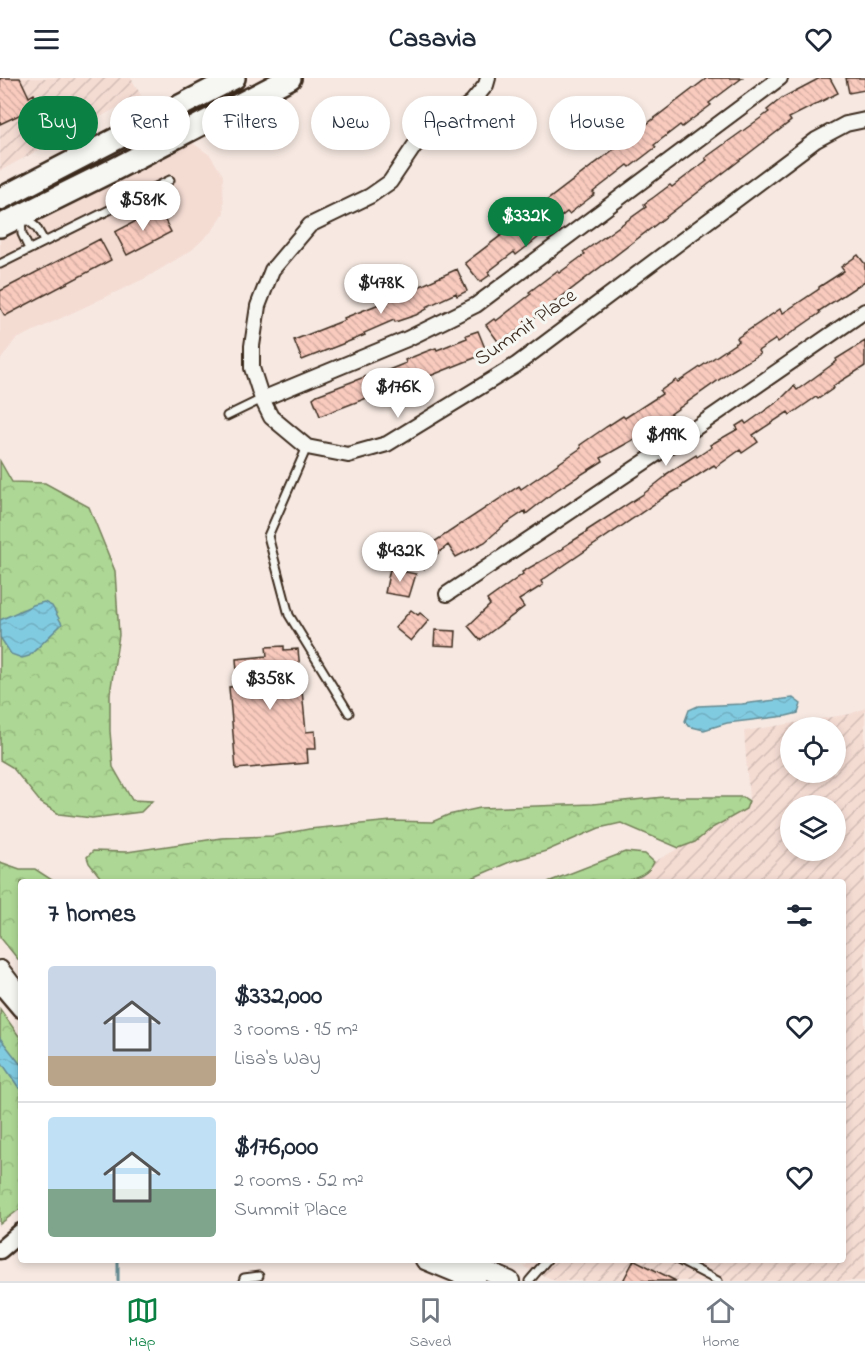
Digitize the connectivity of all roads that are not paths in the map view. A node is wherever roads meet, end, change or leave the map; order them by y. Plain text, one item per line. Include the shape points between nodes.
1 (234, 78) edge
2 (290, 78) edge
3 (488, 78) edge
4 (780, 78) edge
5 (865, 120) edge
6 (170, 180) dead end
7 (5, 196) edge
8 (21, 215) junction
9 (0, 226) edge
10 (44, 241) junction
11 (29, 249) junction
12 (0, 264) edge
13 (865, 310) edge
14 (262, 399) junction
15 (227, 416) dead end
16 (307, 447) junction
17 (447, 594) dead end
18 (349, 713) dead end
19 (0, 957) edge
20 (0, 970) edge
21 (18, 979) edge
22 (0, 983) edge
23 (18, 993) edge
24 (18, 1006) edge
25 (18, 1235) edge
26 (0, 1250) edge
27 (432, 1263) edge
28 (468, 1263) edge
29 (544, 1263) edge
30 (684, 1263) edge
31 (259, 1276) dead end
32 (243, 1281) edge
33 (476, 1281) edge
34 (510, 1281) edge
35 (529, 1281) edge
36 (718, 1281) edge

1 - 7 highway
2 - 8 highway
3 - 14 street, Summit Place via 472,102 416,145 390,182 310,225 272,270 258,306 252,346 252,368
4 - 14 street via 476,305 407,339
5 - 16 street, Summit Place via 846,124 816,140 516,365 387,444 348,455
6 - 10 lane
7 - 8 highway
8 - 9 highway
8 - 10 lane via 36,227
8 - 11 lane via 22,234
10 - 11 lane
11 - 12 lane
13 - 17 street
14 - 15 lane
14 - 16 street, Summit Place via 271,417
16 - 18 lane via 268,536 289,615
19 - 21 main road
20 - 23 main road
22 - 24 street
25 - 26 street
27 - 33 main road
28 - 34 main road
29 - 35 lane
30 - 36 lane
31 - 32 lane

